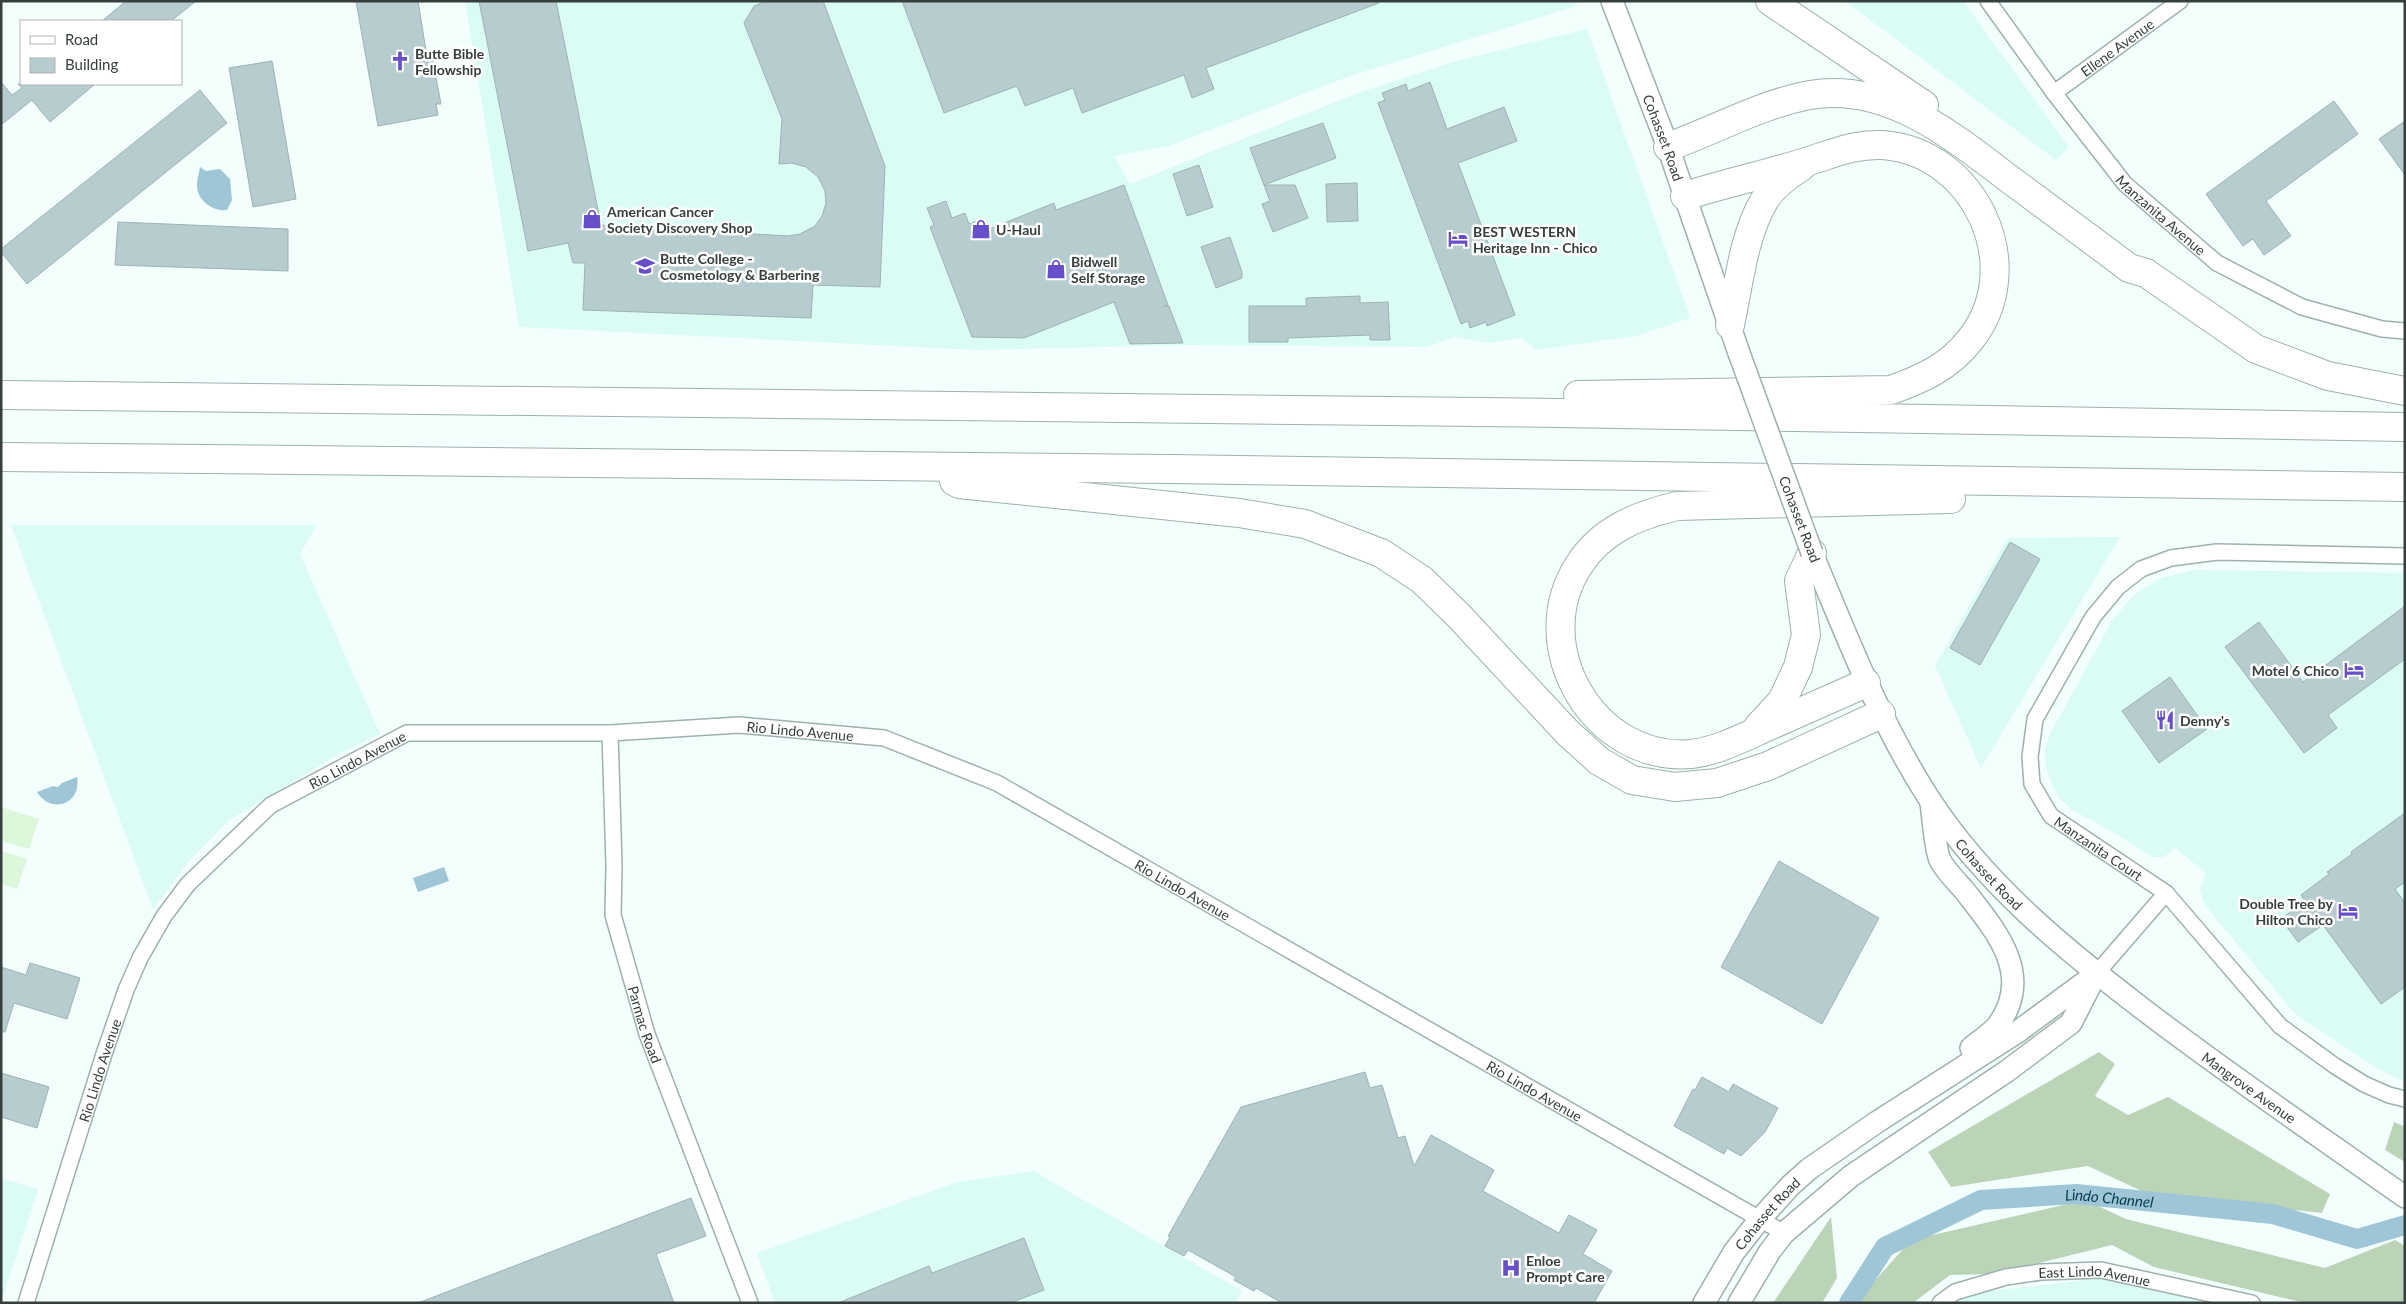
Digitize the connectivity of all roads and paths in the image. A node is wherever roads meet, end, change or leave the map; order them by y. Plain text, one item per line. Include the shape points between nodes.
1 (1612, 1) edge
2 (1770, 1) edge
3 (1988, 1) edge
4 (2180, 1) edge
5 (2054, 93) junction
6 (1668, 147) junction
7 (1810, 161) junction
8 (1685, 196) junction
9 (2146, 273) junction
10 (1730, 325) junction
11 (2405, 331) edge
12 (2405, 391) edge
13 (10, 395) edge
14 (1412, 411) junction
15 (2405, 427) edge
16 (1, 457) edge
17 (928, 467) junction
18 (2038, 482) junction
19 (2405, 487) edge
20 (1812, 552) junction
21 (2405, 556) edge
22 (1866, 683) junction
23 (1881, 714) junction
24 (610, 733) junction
25 (1752, 734) junction
26 (1931, 802) junction
27 (2166, 893) junction
28 (2096, 974) junction
29 (1926, 1092) junction
30 (2405, 1099) edge
31 (2398, 1191) edge
32 (1760, 1219) junction
33 (1784, 1233) junction
34 (26, 1303) edge
35 (750, 1303) edge
36 (1704, 1303) edge
37 (1739, 1303) edge
38 (1940, 1303) edge
39 (2252, 1303) edge

1 - 6 main road, Cohasset Road
2 - 9 highway via 1920,102 2140,264
3 - 5 street, Manzanita Avenue
4 - 5 street, Ellene Avenue
5 - 11 street, Manzanita Avenue via 2125,184 2217,264 2302,307
6 - 8 main road, Cohasset Road
6 - 9 highway via 1767,108 1811,95 1860,94 1937,125 2129,268
7 - 8 highway
7 - 10 highway via 1784,178 1764,199 1754,222
7 - 14 highway via 1850,146 1882,145 1909,150 1935,162 1960,181 1979,206 1990,234 1994,268 1991,296 1984,317 1970,340 1947,364 1922,380 1892,390 1480,397
8 - 10 main road, Cohasset Road
9 - 12 highway via 2256,350 2328,376
10 - 20 main road, Cohasset Road, bridge
13 - 14 highway
14 - 15 highway
16 - 17 highway
17 - 18 highway
17 - 23 highway via 959,484 1239,513 1305,524 1381,553 1422,580 1568,733 1599,761 1632,780 1675,786 1717,783 1768,766
18 - 19 highway
18 - 25 highway via 1988,498 1677,506 1633,519 1603,538 1579,565 1570,582 1560,625 1564,660 1576,690 1600,722 1630,743 1665,754 1692,754 1727,745
20 - 22 main road, Cohasset Road
20 - 25 highway via 1799,581 1806,635 1798,667 1782,701
21 - 27 street, Manzanita Court via 2217,552 2171,558 2142,569 2118,587 2093,617 2035,719 2030,757 2032,784 2051,816
22 - 23 main road, Cohasset Road
22 - 25 highway
23 - 26 main road, Cohasset Road
24 - 32 street, Rio Lindo Avenue via 739,725 884,738 997,782
24 - 34 street, Rio Lindo Avenue via 407,733 272,805 188,884 156,929 126,990
24 - 35 street, Parmac Road via 614,865 612,916 647,1034
26 - 28 main road, Cohasset Road via 1977,861 2014,901
26 - 29 main road via 1940,859 2004,946 2011,965 2013,987 2008,1007 1997,1027 1948,1066
27 - 28 street
27 - 30 street, Manzanita Court via 2280,1026 2364,1084
28 - 29 main road, Cohasset Road via 2016,1033
28 - 31 main road, Mangrove Avenue via 2239,1082
28 - 33 main road, Cohasset Road via 2071,1023 2007,1071 1851,1176
29 - 32 main road, Cohasset Road via 1809,1169
32 - 33 street, Rio Lindo Avenue
32 - 36 main road, Cohasset Road via 1734,1252
33 - 37 main road, Cohasset Road
38 - 39 street, East Lindo Avenue via 1955,1292 2006,1276 2101,1270

